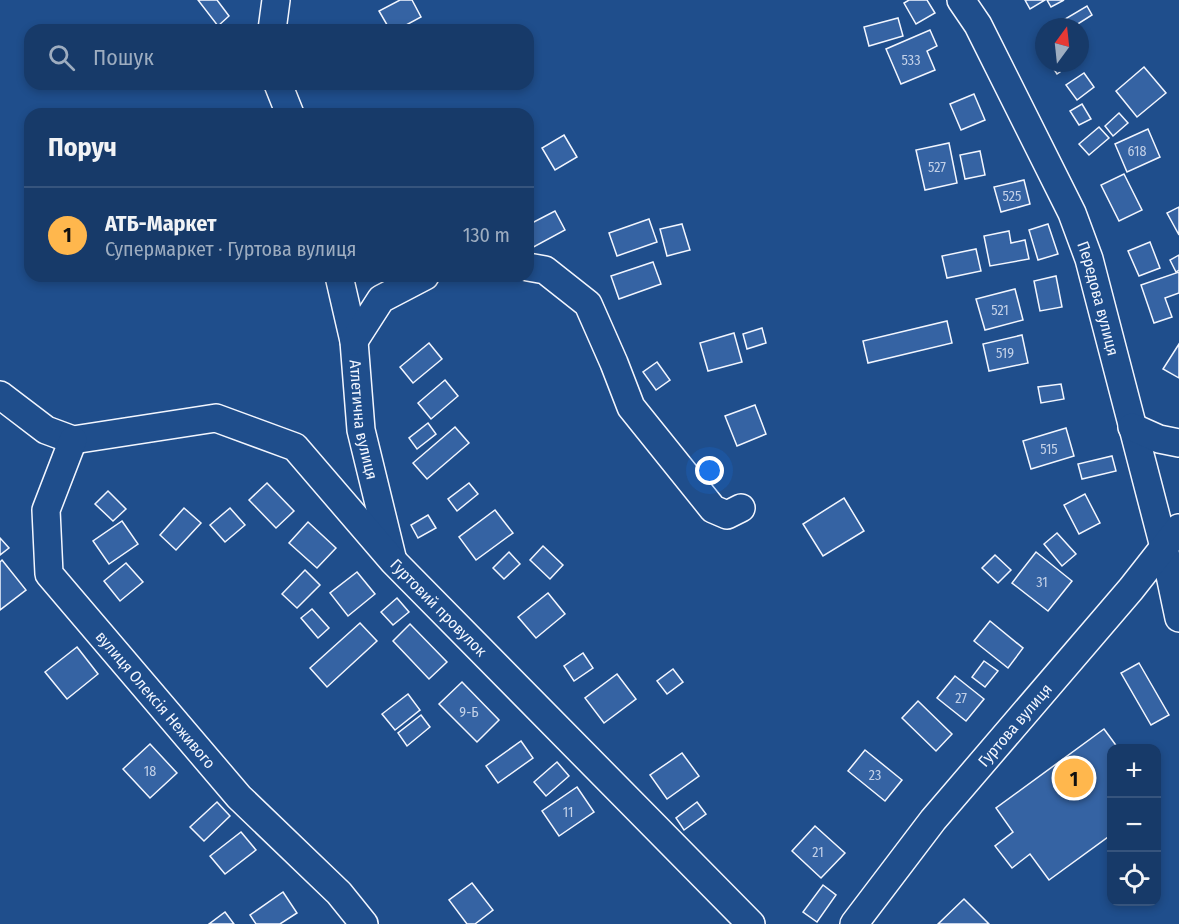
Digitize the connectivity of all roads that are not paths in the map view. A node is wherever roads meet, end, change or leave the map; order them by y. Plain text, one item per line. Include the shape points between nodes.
1 (276, 0) edge
2 (961, 0) edge
3 (273, 24) edge
4 (280, 90) edge
5 (288, 108) edge
6 (534, 268) edge
7 (340, 282) edge
8 (413, 282) edge
9 (354, 341) junction
10 (0, 395) edge
11 (1132, 427) junction
12 (74, 440) junction
13 (1179, 443) edge
14 (741, 508) dead end
15 (1172, 537) edge
16 (393, 561) junction
17 (1179, 618) edge
18 (364, 924) edge
19 (751, 924) edge
20 (854, 924) edge

1 - 3 street
2 - 11 street, Передова вулиця via 978,25 1072,213 1089,259
4 - 5 street
6 - 14 street via 545,270 588,304 631,406 713,509 726,515
7 - 9 street, Атлетична вулиця
8 - 9 street via 381,299
9 - 16 street, Атлетична вулиця via 361,430
10 - 12 street via 46,430
11 - 13 street
11 - 15 street, Передова вулиця
12 - 16 street, Гуртовий провулок via 216,417 295,447
12 - 18 street, вулиця Олексія Неживого via 46,510 49,574 239,797 339,893
15 - 17 street, Передова вулиця
15 - 20 street, Гуртова вулиця via 933,820
16 - 19 street, Гуртовий провулок

